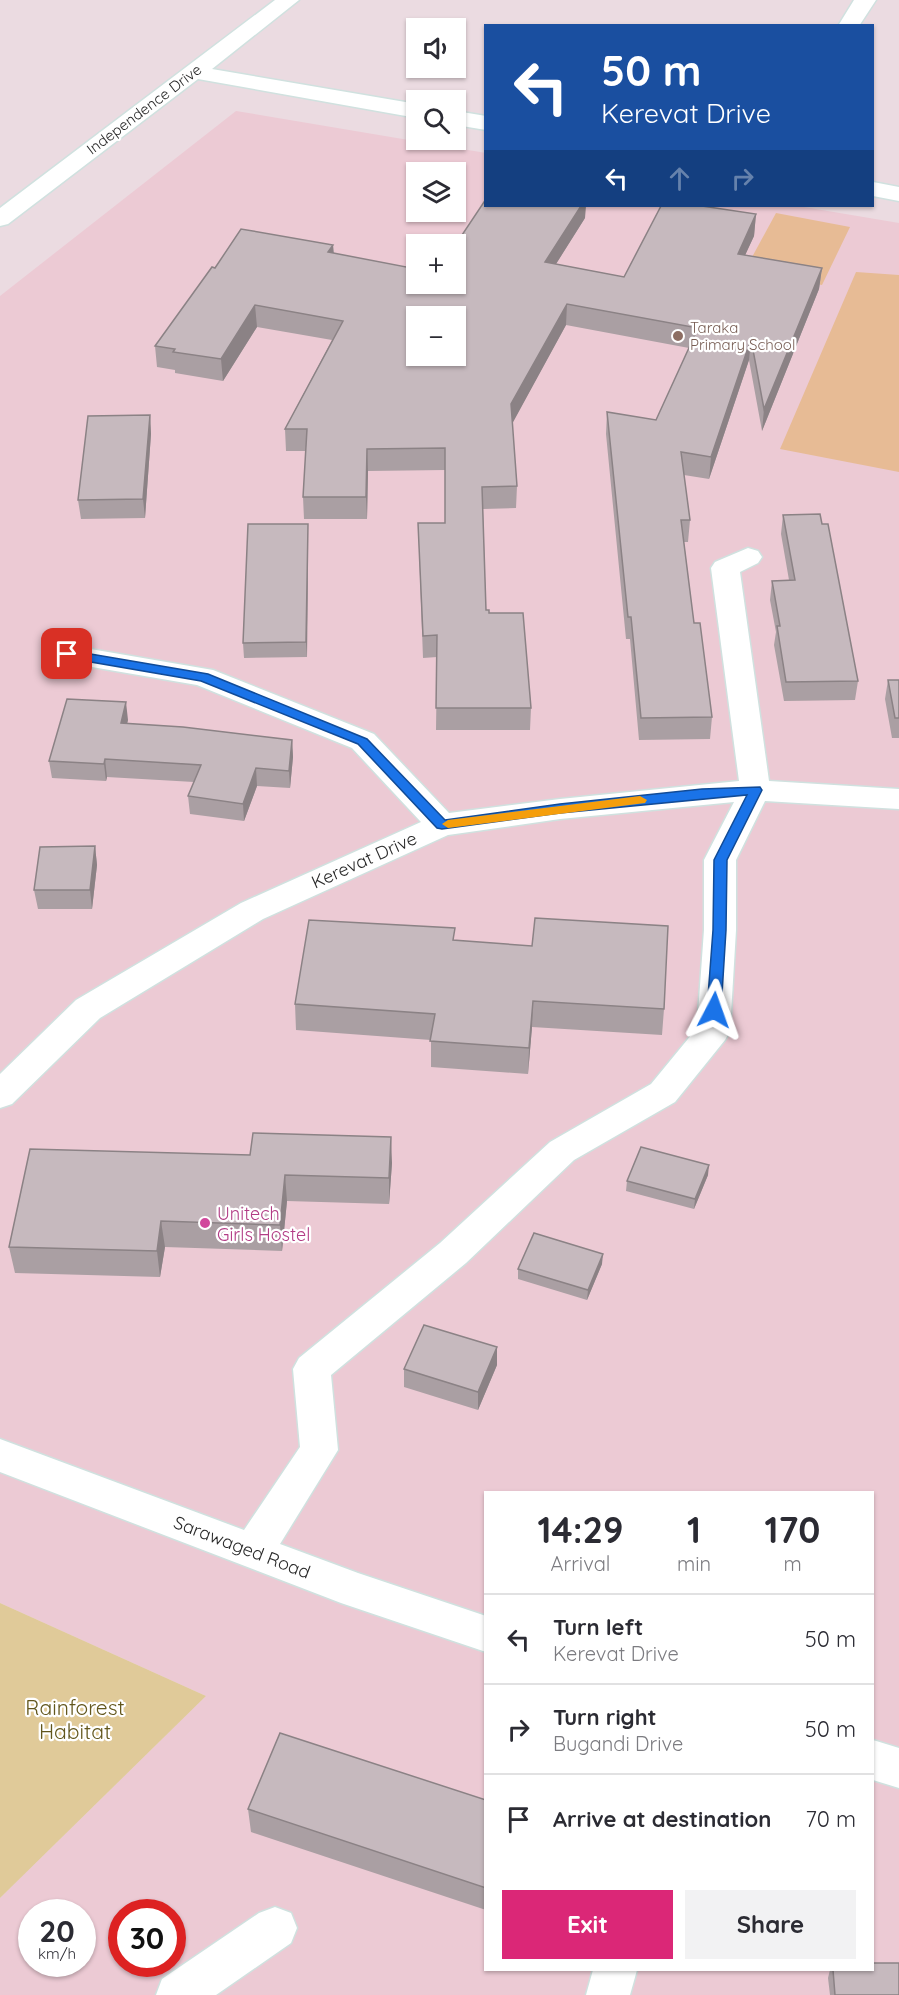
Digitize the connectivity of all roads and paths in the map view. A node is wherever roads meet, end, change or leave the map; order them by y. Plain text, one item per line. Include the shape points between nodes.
1 (288, 0) edge
2 (865, 0) edge
3 (849, 24) edge
4 (193, 72) junction
5 (406, 109) edge
6 (466, 120) edge
7 (484, 123) edge
8 (874, 189) edge
9 (899, 194) edge
10 (0, 219) edge
11 (748, 557) dead end
12 (67, 654) dead end
13 (755, 790) junction
14 (899, 799) edge
15 (442, 825) junction
16 (0, 1095) edge
17 (0, 1455) edge
18 (253, 1551) junction
19 (484, 1633) edge
20 (874, 1760) edge
21 (899, 1768) edge
22 (275, 1928) dead end
23 (615, 1971) edge
24 (178, 1995) edge
25 (608, 1995) edge

1 - 4 street, Independence Drive
2 - 3 street
4 - 5 street
4 - 10 street, Independence Drive
6 - 7 street
8 - 9 street
11 - 13 street via 725,568
12 - 15 street via 203,677 363,741
13 - 14 street, Kerevat Drive
13 - 15 street, Kerevat Drive via 560,808
13 - 18 street via 720,860 713,1030 663,1093 562,1151 453,1253 312,1369 319,1450
15 - 16 street, Kerevat Drive via 252,911 88,1009
17 - 18 street, Sarawaged Road
18 - 19 street, Sarawaged Road
20 - 21 street
22 - 24 street
23 - 25 street

